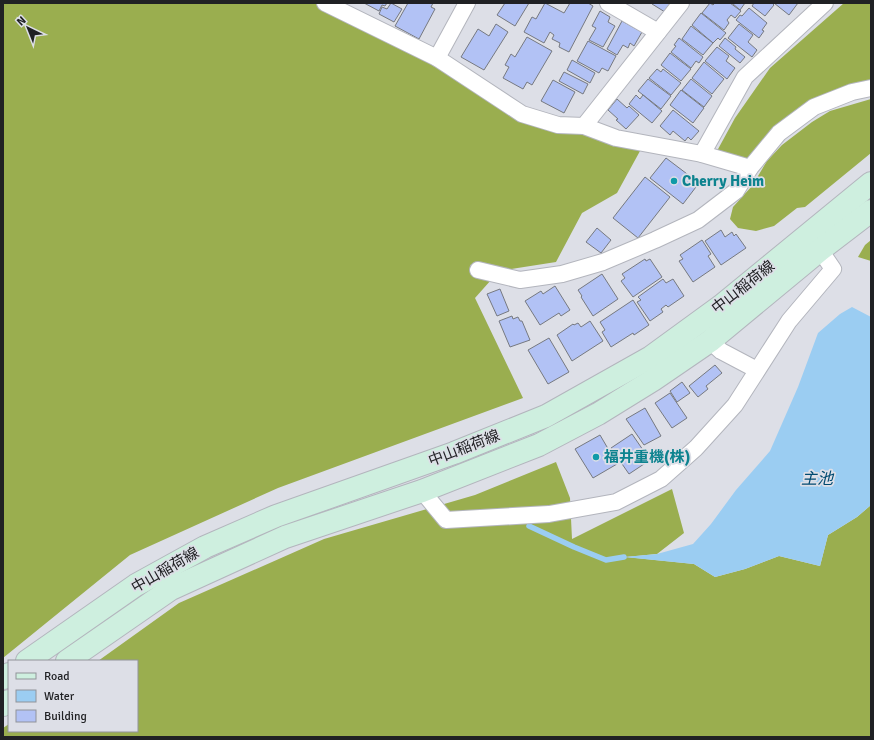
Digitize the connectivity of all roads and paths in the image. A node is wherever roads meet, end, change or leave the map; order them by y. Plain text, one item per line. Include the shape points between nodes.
1 (325, 3) edge
2 (467, 3) edge
3 (608, 3) edge
4 (681, 3) edge
5 (825, 3) edge
6 (658, 32) junction
7 (436, 58) junction
8 (871, 88) edge
9 (584, 126) junction
10 (702, 154) junction
11 (750, 168) junction
12 (871, 183) edge
13 (871, 211) edge
14 (820, 250) junction
15 (478, 270) dead end
16 (710, 341) junction
17 (757, 370) junction
18 (422, 491) junction
19 (28, 660) edge
20 (68, 660) edge

1 - 7 street
2 - 7 street
3 - 6 street
4 - 6 street
5 - 10 street via 745,77
6 - 9 street
7 - 9 street via 522,114 558,125
8 - 11 street via 852,92 814,107 779,133
9 - 10 street via 616,138
10 - 11 street
11 - 15 street via 736,192 698,220 603,262 562,274 520,280
12 - 19 main road, 中山稲荷線 via 721,306 651,357 546,416 454,453 276,516 205,547 136,585
13 - 14 main road, 中山稲荷線
14 - 16 main road, 中山稲荷線
14 - 17 street via 833,269 789,321
16 - 17 street via 721,351
16 - 18 main road, 中山稲荷線 via 598,414 539,445
17 - 18 street via 735,405 696,448 662,479 616,502 549,514 446,520
18 - 20 main road, 中山稲荷線 via 285,537 171,589

